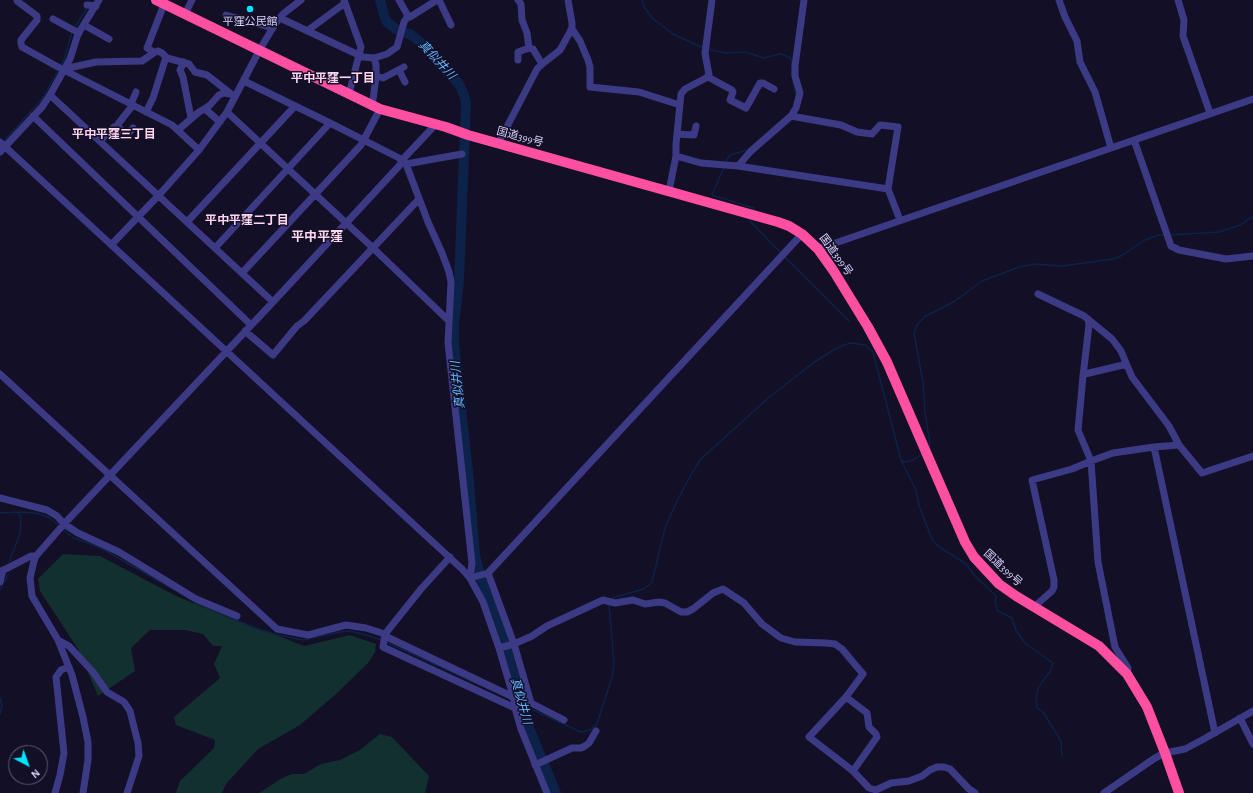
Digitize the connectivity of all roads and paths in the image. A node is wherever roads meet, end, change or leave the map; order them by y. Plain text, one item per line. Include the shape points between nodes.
1 (17, 0) edge
2 (192, 0) edge
3 (301, 0) edge
4 (399, 0) edge
5 (438, 0) edge
6 (518, 0) edge
7 (568, 0) edge
8 (712, 0) edge
9 (804, 0) edge
10 (1059, 0) edge
11 (1178, 0) edge
12 (344, 1) edge
13 (98, 3) edge
14 (159, 3) edge
15 (87, 5) dead end
16 (185, 14) junction
17 (226, 15) dead end
18 (408, 16) junction
19 (280, 18) junction
20 (53, 19) dead end
21 (84, 25) junction
22 (451, 25) dead end
23 (273, 28) junction
24 (572, 29) junction
25 (306, 31) junction
26 (79, 32) junction
27 (109, 39) dead end
28 (529, 48) junction
29 (259, 51) junction
30 (154, 52) junction
31 (359, 56) junction
32 (516, 56) dead end
33 (166, 57) junction
34 (374, 58) junction
35 (184, 62) junction
36 (542, 64) junction
37 (61, 68) junction
38 (376, 76) junction
39 (708, 77) junction
40 (244, 82) junction
41 (405, 82) dead end
42 (774, 88) dead end
43 (136, 92) dead end
44 (348, 94) junction
45 (50, 95) junction
46 (232, 95) junction
47 (1253, 99) edge
48 (132, 104) junction
49 (680, 105) junction
50 (295, 106) junction
51 (376, 108) junction
52 (205, 109) junction
53 (146, 112) junction
54 (228, 112) junction
55 (1210, 113) junction
56 (33, 116) junction
57 (791, 116) junction
58 (191, 118) junction
59 (220, 122) junction
60 (330, 123) junction
61 (436, 124) junction
62 (118, 126) junction
63 (696, 126) dead end
64 (133, 128) dead end
65 (178, 130) junction
66 (677, 134) junction
67 (1134, 140) junction
68 (100, 141) junction
69 (364, 141) junction
70 (261, 144) junction
71 (498, 144) junction
72 (2, 146) edge
73 (1111, 148) junction
74 (199, 150) junction
75 (462, 154) dead end
76 (676, 156) junction
77 (404, 162) junction
78 (738, 166) junction
79 (288, 169) junction
80 (888, 189) junction
81 (669, 191) junction
82 (315, 194) junction
83 (159, 196) junction
84 (419, 199) junction
85 (138, 218) junction
86 (900, 220) junction
87 (188, 222) junction
88 (346, 223) junction
89 (802, 234) junction
90 (112, 244) junction
91 (215, 248) junction
92 (373, 248) junction
93 (818, 249) junction
94 (1253, 256) edge
95 (242, 273) junction
96 (1038, 294) dead end
97 (273, 302) junction
98 (1088, 318) junction
99 (449, 321) junction
100 (251, 325) junction
101 (245, 331) junction
102 (227, 351) junction
103 (1127, 366) junction
104 (0, 374) edge
105 (1083, 376) junction
106 (1179, 445) junction
107 (1154, 447) junction
108 (1253, 456) edge
109 (1091, 461) junction
110 (110, 475) junction
111 (0, 498) edge
112 (62, 527) junction
113 (36, 556) junction
114 (450, 556) junction
115 (2, 571) edge
116 (487, 573) junction
117 (472, 578) junction
118 (0, 582) edge
119 (1034, 606) junction
120 (237, 616) dead end
121 (385, 638) junction
122 (58, 640) junction
123 (512, 644) junction
124 (500, 648) junction
125 (69, 667) junction
126 (1127, 674) junction
127 (846, 697) junction
128 (516, 699) junction
129 (530, 703) junction
130 (515, 708) junction
131 (1253, 711) edge
132 (1240, 718) junction
133 (564, 720) dead end
134 (596, 731) dead end
135 (1214, 733) junction
136 (1253, 744) edge
137 (1165, 753) junction
138 (536, 764) junction
139 (853, 771) junction
140 (55, 793) edge
141 (83, 793) edge
142 (127, 793) edge
143 (547, 793) edge
144 (975, 793) edge
145 (1104, 793) edge
146 (1179, 793) edge

1 - 37 street via 36,16 37,20 21,40 21,46
2 - 16 street
3 - 19 street
4 - 18 street
5 - 18 street
5 - 22 street
6 - 28 street via 521,4
7 - 24 street
8 - 39 street via 705,50
9 - 57 street via 795,66 800,97
10 - 73 street via 1077,41 1080,62 1095,92
11 - 55 street via 1184,20 1183,36
12 - 25 street
12 - 31 street via 361,47
13 - 15 street
13 - 21 street
14 - 16 highway, 国道399号
14 - 30 street via 147,48
16 - 29 highway, 国道399号
17 - 23 street
18 - 34 street via 394,49
19 - 23 street
19 - 25 street
20 - 26 street
21 - 26 street
21 - 27 street
23 - 29 street
24 - 36 street via 560,50
24 - 49 street via 588,60 591,73 590,87 639,92
25 - 31 street
26 - 37 street via 70,59
28 - 32 street
28 - 36 street via 533,49
29 - 40 street
29 - 44 highway, 国道399号
30 - 33 street via 160,52
30 - 37 street via 142,61 96,62
31 - 34 street
31 - 44 street
33 - 35 street
33 - 53 street
34 - 38 street
35 - 46 street via 195,72 207,75
35 - 58 street via 180,70
36 - 71 street via 533,75
37 - 45 street
37 - 48 street
38 - 41 street via 383,78 402,69
38 - 51 street
39 - 42 street via 732,90 730,100 746,108 760,83
39 - 49 street via 683,90
40 - 46 street
40 - 50 street
43 - 48 street
44 - 51 highway, 国道399号
45 - 56 street
45 - 68 street
46 - 52 street via 219,95
46 - 54 street
47 - 55 street
48 - 53 street
48 - 62 street
49 - 66 street
50 - 60 street
50 - 70 street
51 - 61 highway, 国道399号
51 - 69 street
52 - 58 street
52 - 59 street
53 - 65 street
54 - 59 street
54 - 70 street
55 - 67 street
56 - 72 street
56 - 85 street
57 - 78 street
57 - 80 street via 841,125 853,131 872,134 880,125 898,126
58 - 65 street
59 - 74 street
60 - 69 street
60 - 79 street
61 - 71 highway, 国道399号
61 - 77 street
62 - 64 street via 127,134
62 - 68 street
63 - 66 street via 694,135
65 - 74 street
66 - 76 street
67 - 73 street
67 - 94 street via 1171,246 1179,250 1226,259
68 - 83 street
69 - 77 street
69 - 82 street
70 - 79 street
70 - 87 street
71 - 81 highway, 国道399号
72 - 90 street
73 - 86 street
74 - 83 street
75 - 77 street
76 - 78 street via 696,162
76 - 81 street
77 - 84 street
77 - 88 street
78 - 80 street
79 - 82 street
79 - 91 street
80 - 86 street
81 - 89 highway, 国道399号 via 778,222
82 - 88 street
82 - 95 street
83 - 85 street
83 - 87 street
84 - 92 street
84 - 99 street via 449,272
85 - 90 street
85 - 100 street
86 - 93 street
87 - 91 street
88 - 92 street
88 - 97 street
89 - 93 highway, 国道399号
89 - 116 street
90 - 102 street
91 - 95 street
92 - 99 street
92 - 101 street via 297,326 273,355
93 - 119 highway, 国道399号 via 861,314 887,362 965,542 974,557 999,584
95 - 97 street
96 - 98 street
97 - 100 street
98 - 103 street via 1112,339
98 - 105 street
99 - 117 street via 448,343
100 - 101 street
101 - 102 street
102 - 110 street
102 - 114 street
103 - 105 street
103 - 106 street via 1132,377 1169,426
104 - 110 street
105 - 109 street via 1078,430
106 - 107 street
106 - 108 street via 1202,473
107 - 109 street via 1113,454
107 - 135 street
109 - 119 street via 1032,480 1054,580 1052,591
109 - 126 street via 1098,562 1115,647 1128,668
110 - 112 street
110 - 121 street via 277,629 308,635 346,626 366,628
111 - 112 street via 47,510 57,516
112 - 113 street
112 - 120 street via 125,555 196,599
113 - 115 street via 30,556
113 - 122 street via 30,578 32,596
114 - 117 street
114 - 121 street via 421,588
115 - 118 street
116 - 117 street
116 - 123 street
117 - 124 street
119 - 126 highway, 国道399号 via 1099,646
121 - 128 street
121 - 130 street via 383,647
122 - 125 street
122 - 142 street via 69,646 107,692 124,702 130,711 138,743 138,756
123 - 124 street
123 - 127 street via 603,600 633,600 645,604 659,602 681,612 687,612 713,593 723,589 744,603 762,624 781,638 795,642 835,644 842,649 863,674
123 - 129 street
124 - 128 street
125 - 140 street via 61,670 56,677 64,753
125 - 141 street via 88,742
126 - 137 highway, 国道399号 via 1147,707
127 - 139 street via 867,713 869,727 877,737
127 - 139 street via 809,737
128 - 129 street
128 - 130 street
129 - 133 street
130 - 138 street
131 - 132 street
132 - 135 street
132 - 136 street
134 - 138 street via 586,746 572,748
135 - 137 street via 1185,749
137 - 145 street
137 - 146 highway, 国道399号
138 - 143 street
139 - 144 street via 869,788 876,790 891,783 914,780 937,767 944,767 950,769

